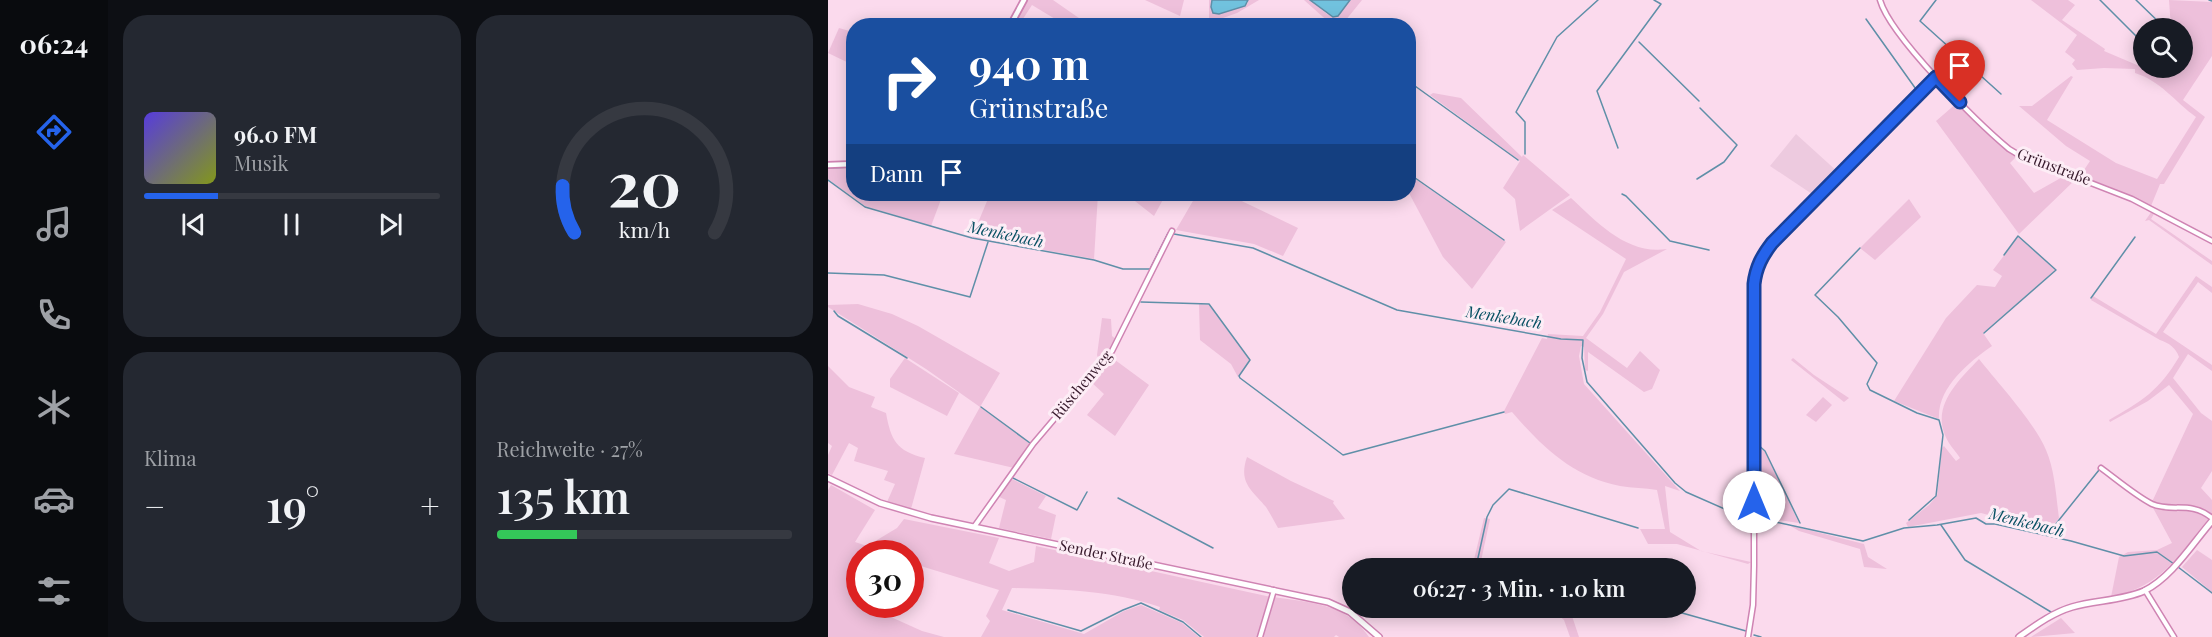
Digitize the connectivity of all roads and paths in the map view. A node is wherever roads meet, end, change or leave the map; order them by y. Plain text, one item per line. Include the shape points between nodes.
1 (1024, 0) edge
2 (1880, 0) edge
3 (1014, 18) edge
4 (1936, 77) junction
5 (846, 164) edge
6 (828, 165) edge
7 (1173, 231) dead end
8 (2212, 241) edge
9 (2101, 468) dead end
10 (828, 478) edge
11 (2212, 520) edge
12 (974, 527) junction
13 (1274, 590) junction
14 (2145, 590) junction
15 (1260, 637) edge
16 (1379, 637) edge
17 (1748, 637) edge
18 (2019, 637) edge
19 (2174, 637) edge

1 - 3 street
2 - 4 street, Grünstraße via 1890,21
4 - 8 street, Grünstraße via 2000,142 2019,155 2108,188
4 - 17 street via 1772,243 1758,265 1753,329 1753,605
5 - 6 street
7 - 12 street, Rüschenweg via 1112,351 1033,444
9 - 11 street via 2154,505 2194,508
10 - 12 main road, Sender Straße via 886,506
11 - 14 main road via 2162,579
12 - 13 main road, Sender Straße
13 - 15 street
13 - 16 main road, Sender Straße via 1340,607
14 - 18 main road via 2072,607
14 - 19 street

